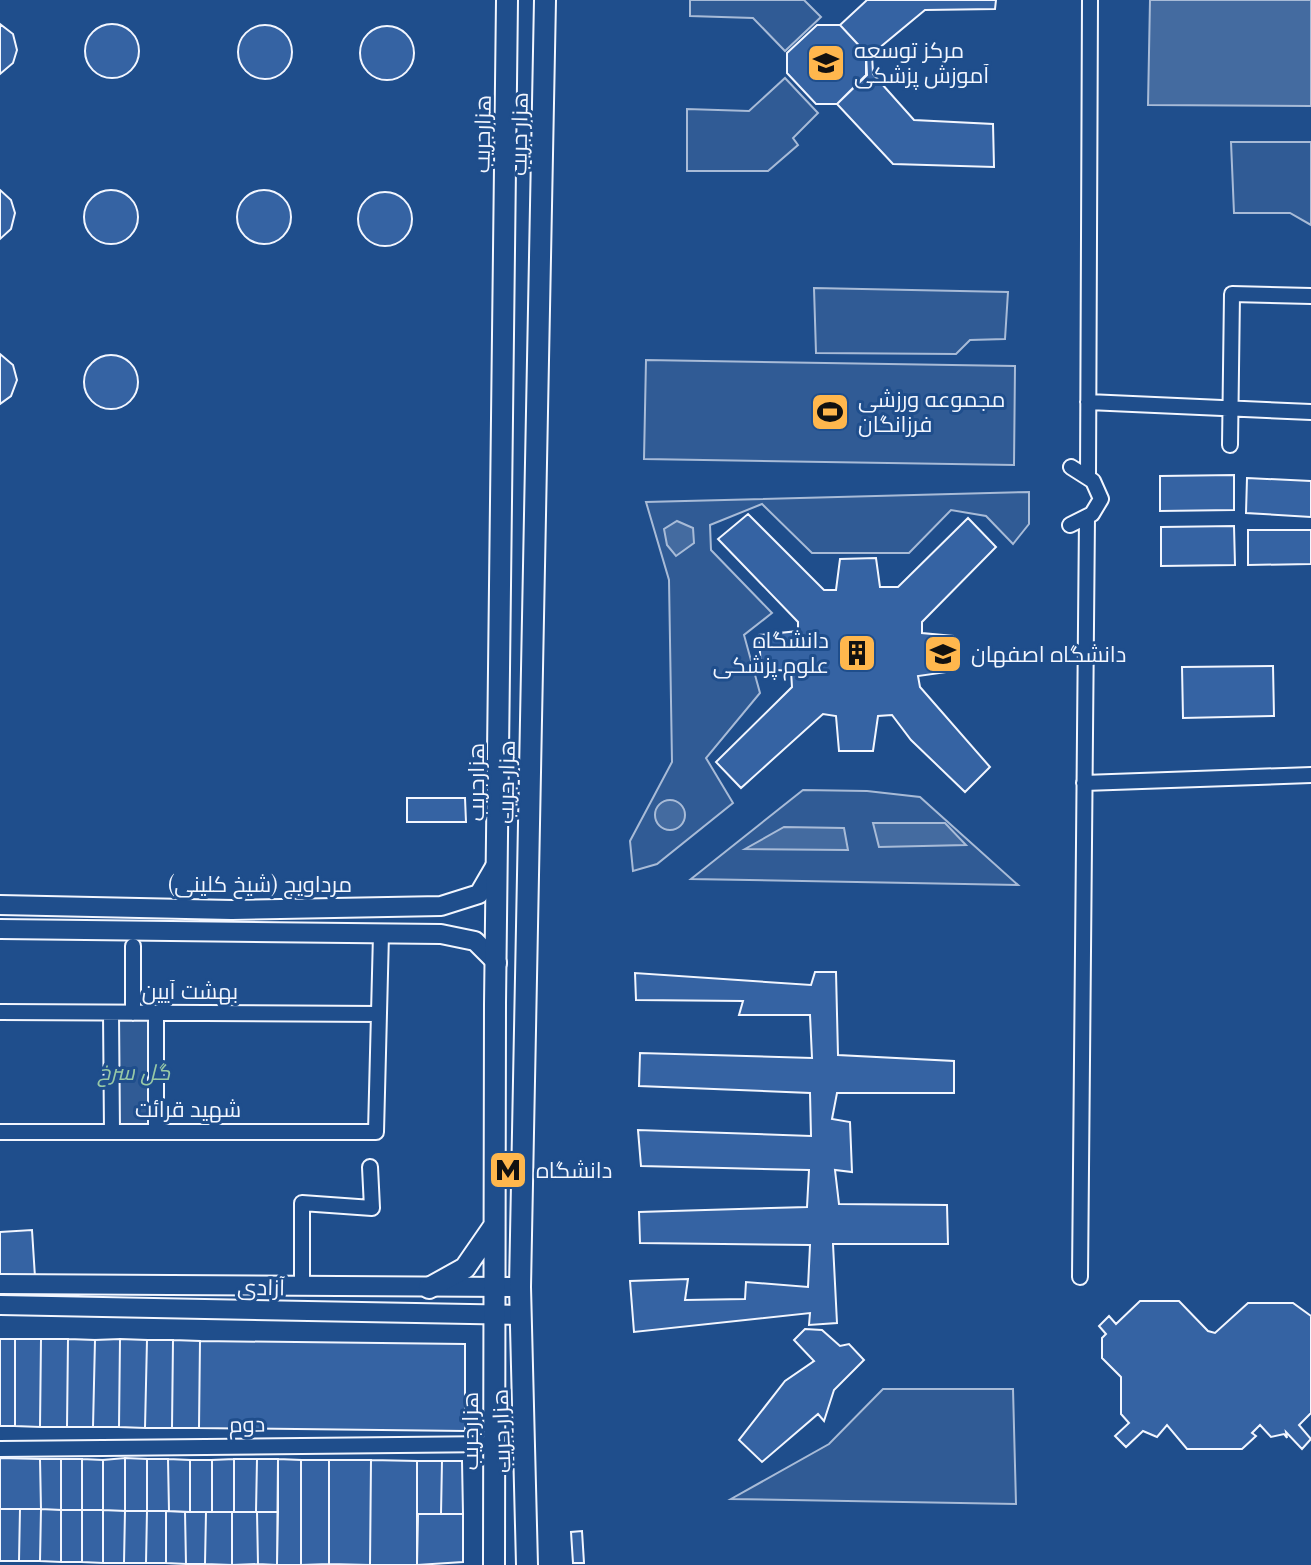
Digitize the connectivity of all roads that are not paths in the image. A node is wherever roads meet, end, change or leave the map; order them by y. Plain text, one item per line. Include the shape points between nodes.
1 (507, 0) edge
2 (545, 0) edge
3 (1090, 0) edge
4 (1311, 296) edge
5 (1088, 402) junction
6 (1231, 408) junction
7 (1311, 412) edge
8 (1230, 445) dead end
9 (1071, 467) dead end
10 (1088, 477) junction
11 (1087, 517) junction
12 (1070, 525) dead end
13 (1311, 775) edge
14 (1084, 783) junction
15 (499, 861) junction
16 (0, 905) edge
17 (232, 910) junction
18 (0, 929) edge
19 (231, 932) junction
20 (381, 934) junction
21 (133, 946) dead end
22 (497, 963) junction
23 (0, 1012) edge
24 (111, 1013) junction
25 (133, 1013) junction
26 (156, 1013) junction
27 (379, 1014) junction
28 (156, 1131) junction
29 (0, 1132) edge
30 (112, 1132) junction
31 (370, 1167) dead end
32 (494, 1226) junction
33 (1080, 1277) dead end
34 (0, 1284) edge
35 (111, 1286) junction
36 (302, 1286) junction
37 (520, 1287) junction
38 (429, 1288) junction
39 (493, 1288) junction
40 (0, 1305) edge
41 (110, 1307) junction
42 (520, 1315) junction
43 (493, 1316) junction
44 (495, 1444) junction
45 (0, 1449) edge
46 (494, 1565) edge
47 (527, 1565) edge

1 - 15 main road, هزارجریب
2 - 37 main road, هزار جریب
3 - 5 street
4 - 6 street via 1232,294
5 - 6 street
5 - 10 street
6 - 7 street
6 - 8 street
9 - 10 street
10 - 11 street via 1101,499
11 - 12 street
11 - 14 street
13 - 14 street
14 - 33 street
15 - 17 main road, مرداویج (شیخ کلینی) via 479,894 441,906
15 - 22 main road, هزارجریب
16 - 17 main road, مرداویج (شیخ کلینی)
17 - 19 main road
18 - 19 main road
19 - 20 main road
20 - 22 main road via 441,934 475,941
20 - 27 street
21 - 25 street
22 - 32 main road, هزارجریب
23 - 24 street, بهشت آیین
24 - 25 street, بهشت آیین
24 - 30 street
25 - 26 street, بهشت آیین
26 - 27 street, بهشت آیین
26 - 28 street
27 - 28 street, شهید قرائت via 376,1132
28 - 30 street, شهید قرائت
29 - 30 street, شهید قرائت
31 - 36 street via 372,1208 302,1203
32 - 38 main road via 465,1268
32 - 39 main road, هزارجریب
34 - 35 main road, آزادی
35 - 36 main road, آزادی
35 - 41 main road
36 - 38 main road, آزادی
37 - 39 main road, آزادی
37 - 42 main road, هزار جریب
38 - 39 main road, آزادی
39 - 43 main road, هزارجریب
40 - 41 main road, آزادی
41 - 43 main road, آزادی
42 - 43 main road, آزادی
42 - 47 main road, هزار جریب
43 - 44 main road, هزارجریب
44 - 45 street, دوم
44 - 46 main road, هزارجریب

